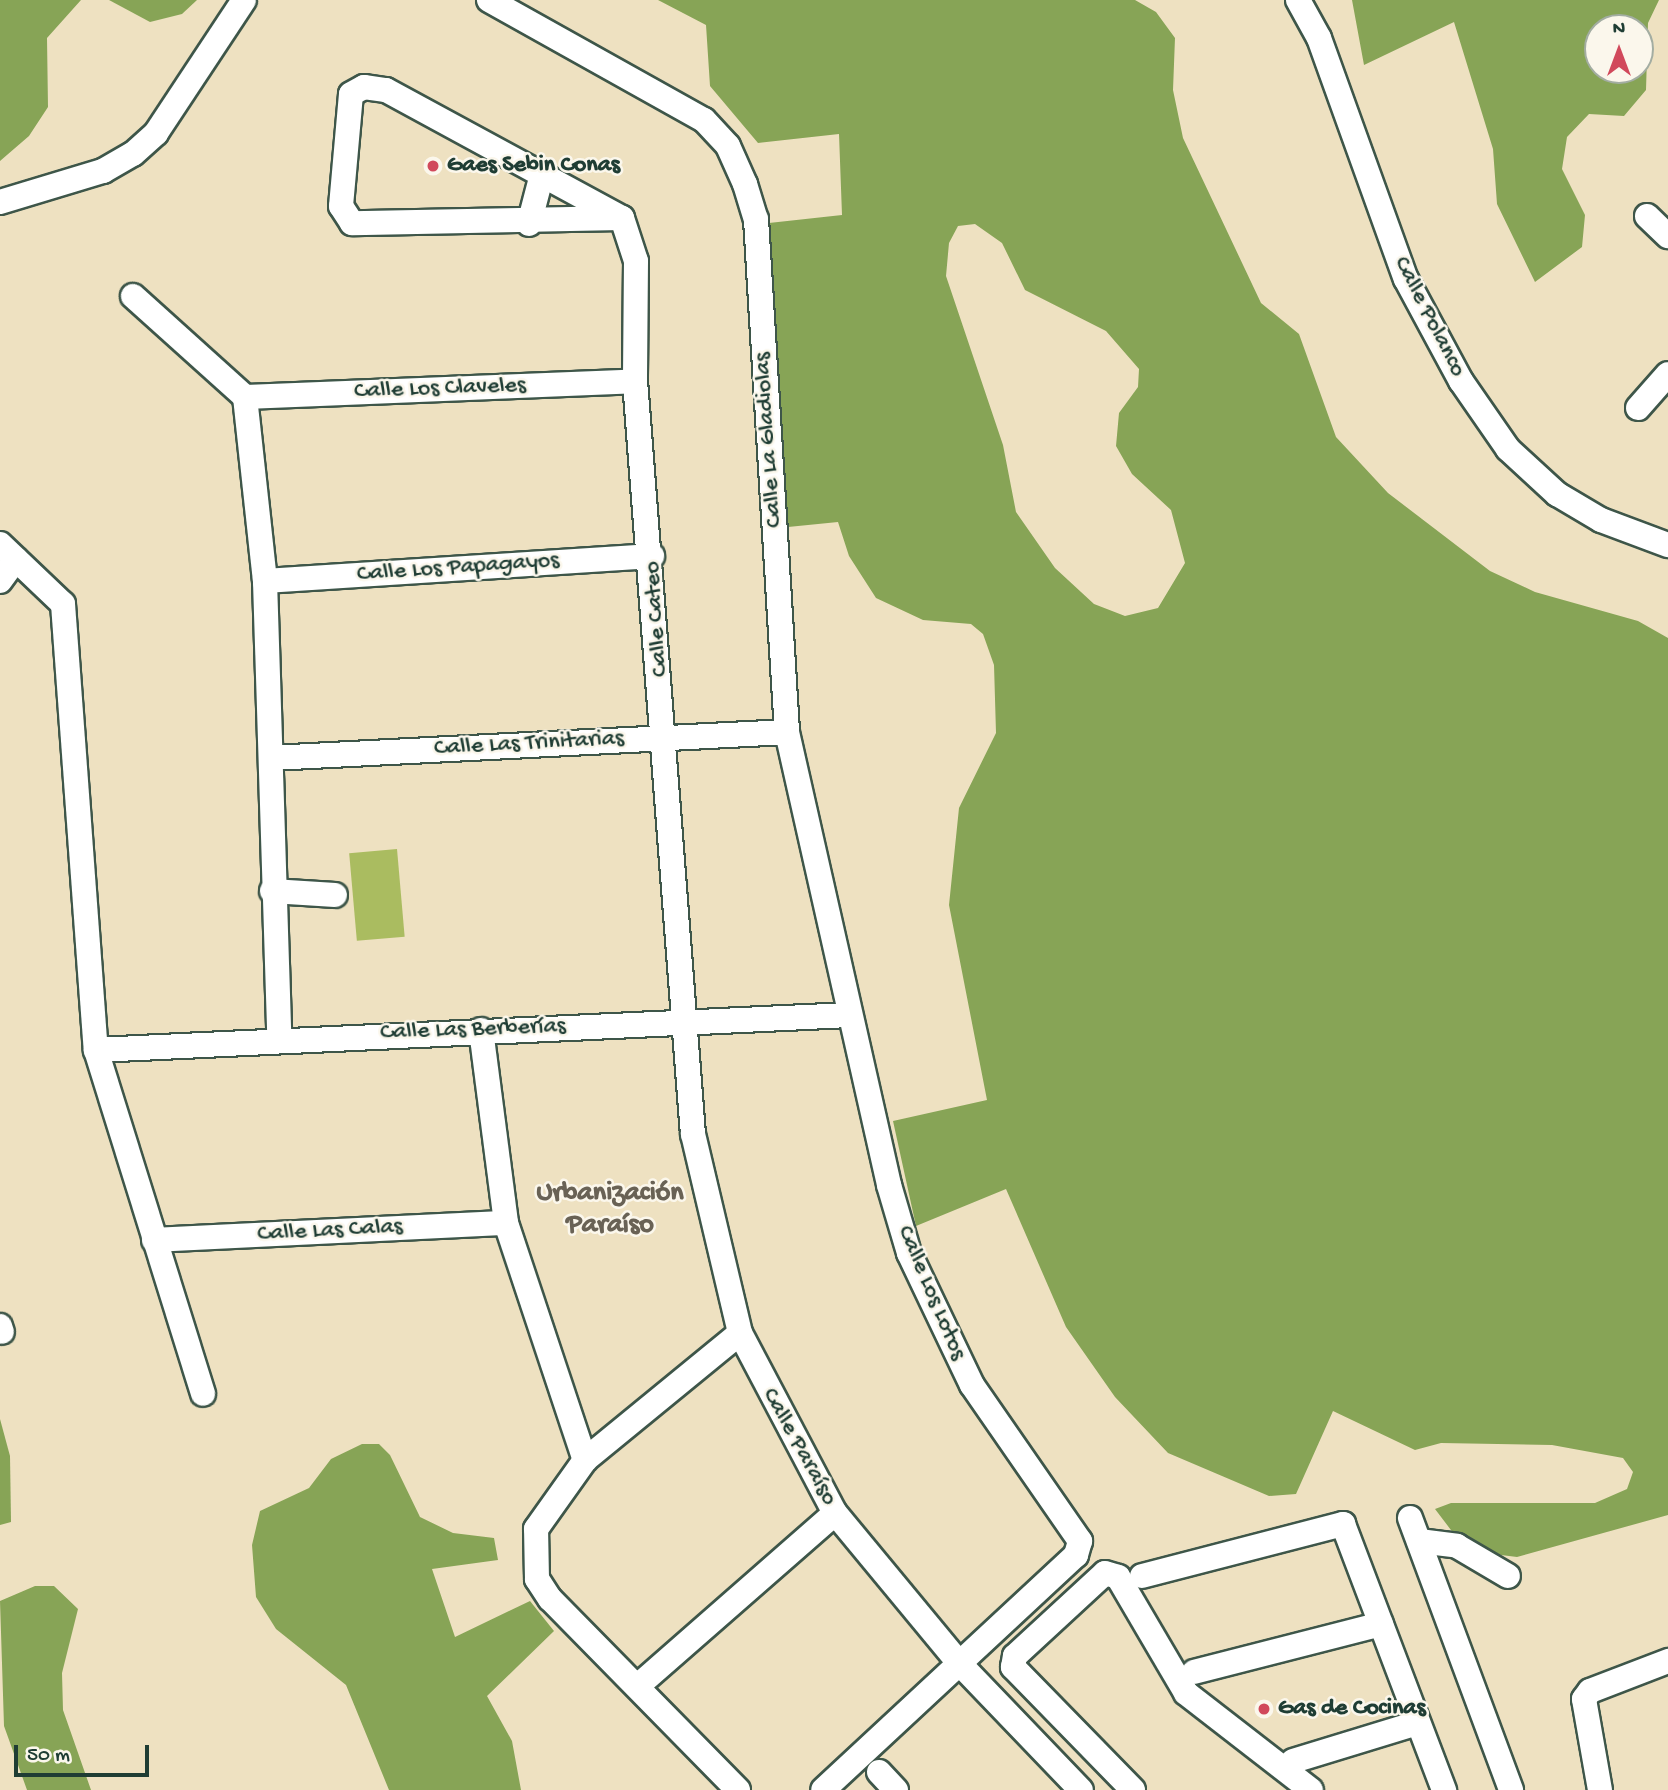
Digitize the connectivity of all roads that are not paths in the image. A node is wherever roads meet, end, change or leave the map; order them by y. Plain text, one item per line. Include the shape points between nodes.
1 (244, 0) edge
2 (489, 0) edge
3 (1298, 0) edge
4 (542, 174) junction
5 (0, 202) edge
6 (1647, 216) dead end
7 (622, 219) junction
8 (529, 224) junction
9 (1668, 236) edge
10 (133, 296) dead end
11 (1668, 374) edge
12 (635, 381) junction
13 (246, 397) junction
14 (1638, 408) dead end
15 (1668, 545) edge
16 (8, 552) edge
17 (652, 556) junction
18 (265, 581) junction
19 (0, 582) edge
20 (787, 732) junction
21 (665, 736) junction
22 (271, 758) junction
23 (272, 891) junction
24 (335, 895) dead end
25 (850, 1015) junction
26 (684, 1021) junction
27 (481, 1030) junction
28 (279, 1037) junction
29 (96, 1050) junction
30 (506, 1223) junction
31 (154, 1240) junction
32 (740, 1333) junction
33 (203, 1394) dead end
34 (584, 1460) junction
35 (835, 1513) junction
36 (1410, 1518) dead end
37 (1419, 1541) junction
38 (1142, 1576) dead end
39 (1508, 1576) dead end
40 (1381, 1624) junction
41 (1668, 1661) edge
42 (958, 1664) junction
43 (1194, 1672) dead end
44 (640, 1684) junction
45 (1417, 1723) junction
46 (1293, 1761) dead end
47 (738, 1790) edge
48 (823, 1790) edge
49 (1082, 1790) edge
50 (1133, 1790) edge
51 (1311, 1790) edge
52 (1444, 1790) edge
53 (1511, 1790) edge
54 (1600, 1790) edge

1 - 5 street via 156,133 133,154 103,171
2 - 20 street, Calle La Gladiolas via 704,120 728,146 746,184 755,219
3 - 15 street, Calle Polanco via 1319,38 1406,279 1461,381 1508,449 1557,495 1601,520
4 - 7 street
4 - 8 street
4 - 8 street via 386,90 364,87 351,94 345,111 346,219 363,225
6 - 9 street
7 - 8 street
7 - 12 street, Calle Cateo via 636,261
10 - 13 street
11 - 14 street
12 - 13 street, Calle Los Claveles
12 - 17 street, Calle Cateo
13 - 18 street
16 - 19 street
16 - 29 street via 48,585 65,618
17 - 18 street, Calle Los Papagayos
17 - 21 street, Calle Cateo
18 - 22 street
20 - 21 street, Calle Las Trinitarias
20 - 25 street, Calle La Gladiolas
21 - 22 street, Calle Las Trinitarias
21 - 26 street, Calle Cateo
22 - 23 street
23 - 24 street
23 - 28 street
25 - 26 street, Calle Las Berberías
25 - 42 street, Calle Los Lotos via 909,1253 972,1385 1080,1541 1076,1555
26 - 27 street, Calle Las Berberías
26 - 32 street, Calle Paraíso via 701,1187
27 - 28 street, Calle Las Berberías
27 - 30 street
28 - 29 street, Calle Las Berberías
29 - 31 street
30 - 31 street, Calle Las Calas
30 - 34 street
31 - 33 street
32 - 34 street
32 - 35 street, Calle Paraíso
34 - 44 street via 536,1529 537,1578 550,1599
35 - 42 street, Calle Paraíso
35 - 44 street
36 - 37 street
37 - 39 street via 1457,1546
37 - 53 street
38 - 40 street via 1343,1524
40 - 43 street
40 - 45 street
41 - 54 street via 1590,1691 1584,1699
42 - 48 street
42 - 49 street, Calle Paraíso
44 - 47 street
45 - 46 street
45 - 52 street
50 - 51 street via 1013,1667 1015,1656 1105,1573 1118,1577 1186,1693

